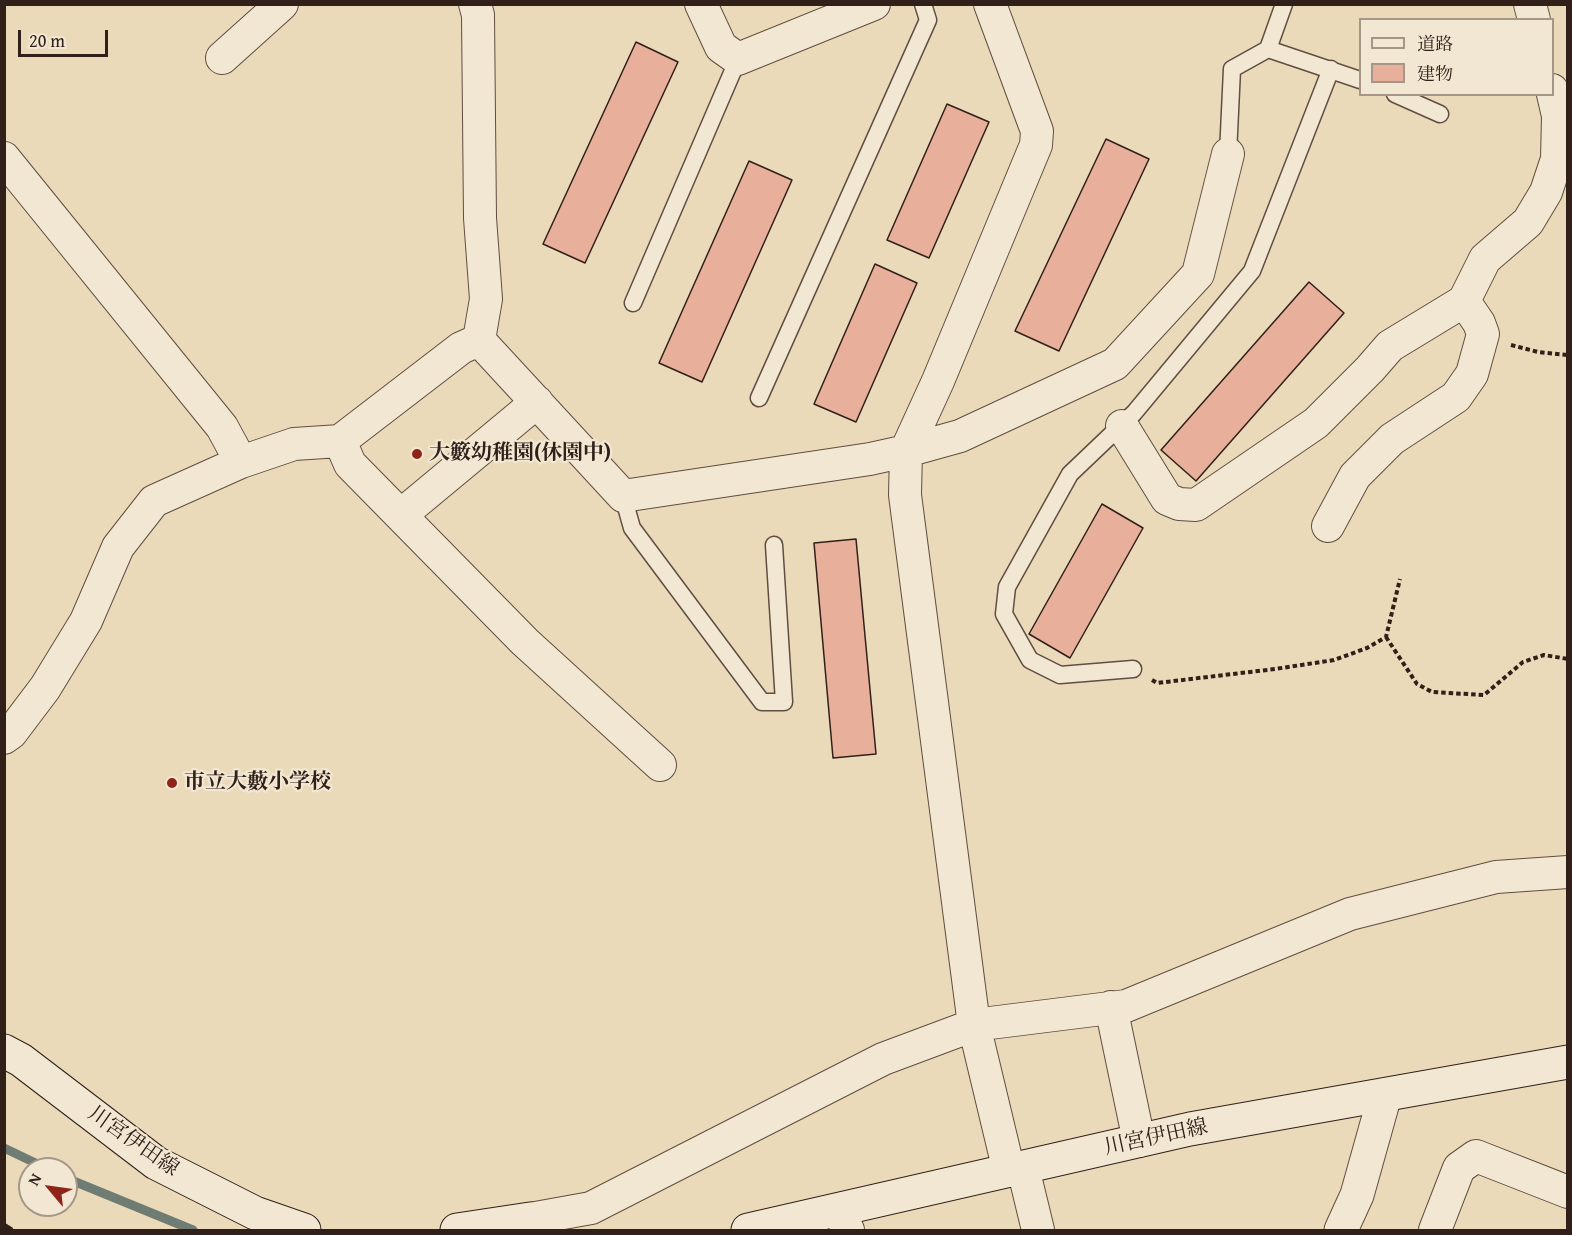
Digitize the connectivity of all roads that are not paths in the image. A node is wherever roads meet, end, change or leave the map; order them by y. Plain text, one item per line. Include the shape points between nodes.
1 (282, 4) edge
2 (475, 4) edge
3 (701, 4) edge
4 (874, 4) edge
5 (923, 4) edge
6 (990, 4) edge
7 (1284, 4) edge
8 (1268, 49) junction
9 (222, 58) dead end
10 (738, 59) junction
11 (1331, 69) junction
12 (1359, 80) edge
13 (1400, 96) edge
14 (1553, 96) edge
15 (1440, 114) dead end
16 (1228, 154) joint
17 (4, 158) edge
18 (1464, 301) junction
19 (633, 303) dead end
20 (479, 340) junction
21 (759, 398) dead end
22 (537, 402) junction
23 (1122, 426) junction
24 (340, 441) junction
25 (906, 451) junction
26 (241, 462) junction
27 (624, 496) junction
28 (400, 515) junction
29 (1328, 526) dead end
30 (774, 545) dead end
31 (1133, 669) road end
32 (4, 738) edge
33 (660, 765) dead end
34 (1568, 872) edge
35 (1111, 1007) junction
36 (974, 1025) junction
37 (4, 1051) edge
38 (1568, 1062) edge
39 (1385, 1095) junction
40 (1139, 1141) junction
41 (1016, 1169) junction
42 (1568, 1192) edge
43 (844, 1220) edge
44 (536, 1225) edge
45 (304, 1230) edge
46 (457, 1230) edge
47 (748, 1230) edge
48 (1038, 1230) edge
49 (1341, 1230) edge
50 (1435, 1230) edge

1 - 9 street
2 - 20 street via 486,299
3 - 10 street via 721,47
4 - 10 street
5 - 21 lane via 927,20
6 - 25 street via 1037,131 1036,145
7 - 8 lane
8 - 11 lane
8 - 16 lane via 1232,69
10 - 19 lane
11 - 12 lane
11 - 23 lane via 1252,271
13 - 15 lane
14 - 18 street via 1558,116 1557,159 1546,192 1528,222 1485,259
16 - 25 street via 1198,274 1115,364 960,436
17 - 26 street via 222,427
18 - 23 street via 1390,346 1316,423 1196,505 1167,499
18 - 29 street via 1483,334 1472,374 1456,396 1392,439 1355,476
20 - 22 street
20 - 24 street via 461,348
22 - 27 street
22 - 28 street
23 - 31 lane via 1070,474 1007,587 1004,614 1030,660 1060,675
24 - 26 street via 294,444
24 - 28 street via 350,464
25 - 27 street
25 - 36 street via 905,495
26 - 32 street via 154,501 118,547 86,621 45,688
27 - 30 lane via 632,528 762,702 784,702
28 - 33 street via 525,642
34 - 35 street via 1496,877 1350,914 1126,1006
35 - 36 street
35 - 40 street
36 - 41 street
36 - 44 street via 884,1059 591,1208
37 - 45 main road, 川宮伊田線 via 156,1163 255,1213
38 - 39 main road, 川宮伊田線
39 - 40 main road, 川宮伊田線
39 - 49 main road via 1357,1195
40 - 41 main road, 川宮伊田線
41 - 43 main road, 川宮伊田線
41 - 48 street
42 - 50 street via 1476,1156 1459,1168
43 - 47 main road, 川宮伊田線
44 - 46 main road

